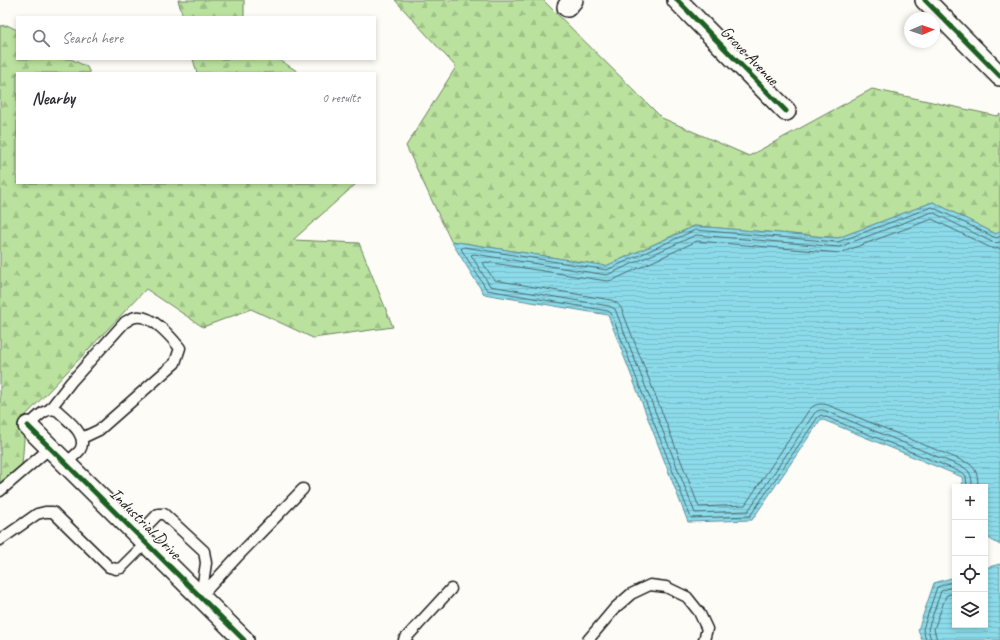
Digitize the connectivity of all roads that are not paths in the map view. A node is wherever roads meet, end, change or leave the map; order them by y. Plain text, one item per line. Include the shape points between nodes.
1 (677, 0) edge
2 (925, 0) edge
3 (1000, 76) edge
4 (786, 112) dead end
5 (50, 409) junction
6 (28, 426) joint
7 (82, 438) junction
8 (50, 448) junction
9 (65, 464) junction
10 (302, 489) dead end
11 (0, 491) edge
12 (142, 539) junction
13 (0, 540) edge
14 (451, 589) dead end
15 (200, 597) junction
16 (244, 640) edge
17 (404, 640) edge
18 (588, 640) edge
19 (704, 640) edge

1 - 4 street, Grove Avenue
2 - 3 street
5 - 6 lane via 45,410
5 - 7 lane via 58,411
5 - 7 lane via 125,322 135,316 145,317 164,329 180,348 175,363 99,430
6 - 8 street, Industrial Drive
7 - 9 lane via 80,450
8 - 9 street, Industrial Drive
8 - 11 lane
9 - 12 street, Industrial Drive
10 - 15 lane
12 - 13 lane via 121,568 116,569 109,567 53,512 37,514
12 - 15 street, Industrial Drive
12 - 15 lane via 158,514 164,514 204,551 206,563
14 - 17 lane
15 - 16 street, Industrial Drive
18 - 19 lane via 615,608 631,594 650,585 666,587 687,597 699,612 707,629

